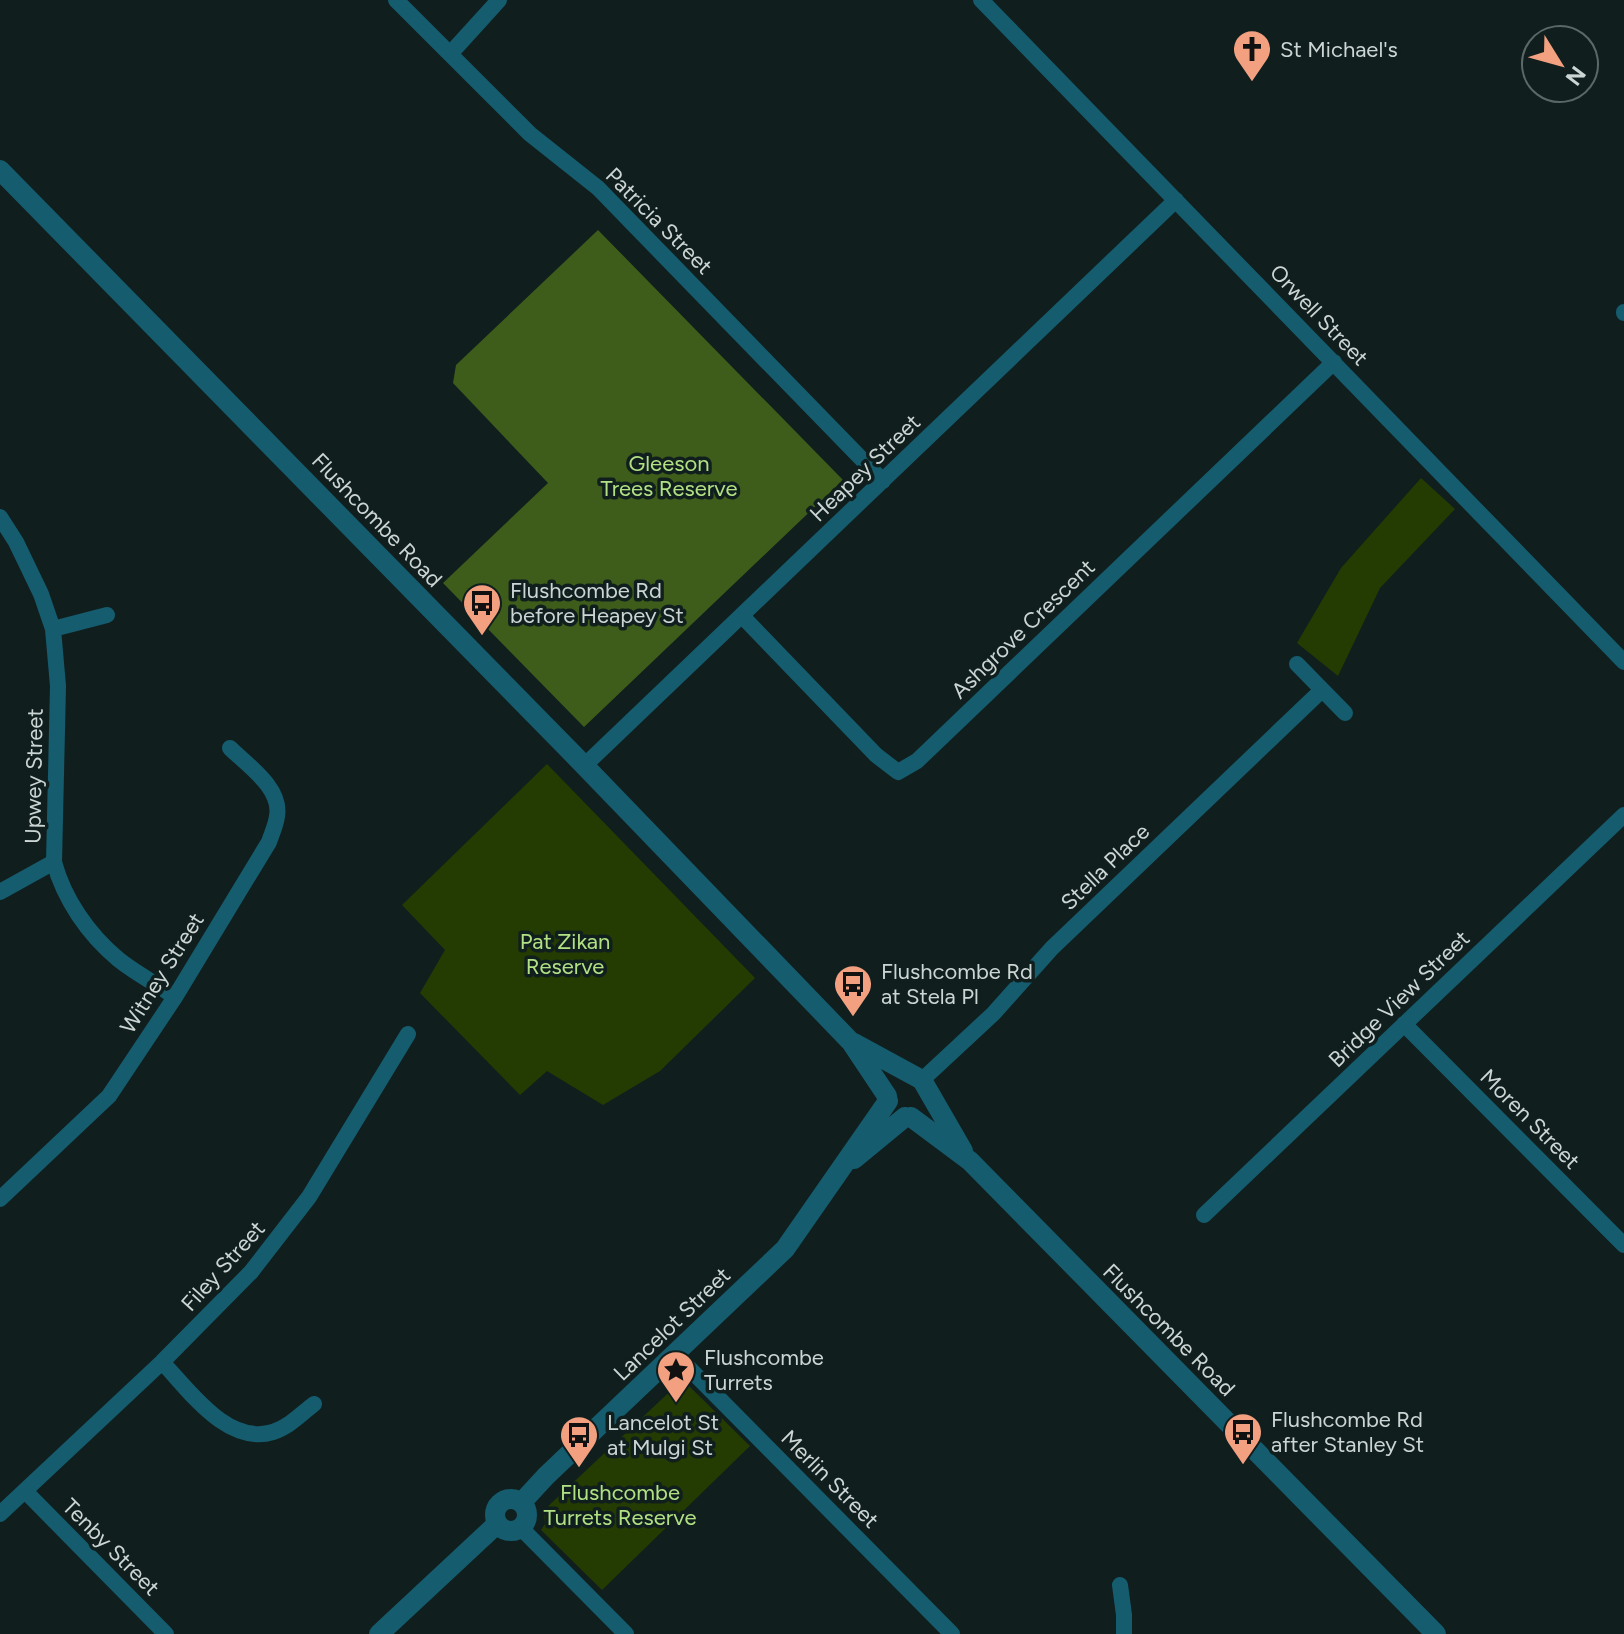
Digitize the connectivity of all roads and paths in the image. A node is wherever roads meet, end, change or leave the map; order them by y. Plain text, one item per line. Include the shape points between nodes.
1 (396, 0) edge
2 (499, 0) edge
3 (981, 0) edge
4 (450, 54) junction
5 (0, 170) edge
6 (1176, 200) junction
7 (1334, 362) junction
8 (883, 481) junction
9 (0, 517) edge
10 (107, 615) dead end
11 (742, 616) junction
12 (53, 629) junction
13 (1624, 662) edge
14 (1297, 664) dead end
15 (1322, 690) junction
16 (1345, 713) dead end
17 (230, 748) dead end
18 (584, 766) junction
19 (1624, 815) edge
20 (54, 862) junction
21 (0, 892) edge
22 (175, 997) junction
23 (1404, 1024) junction
24 (408, 1034) dead end
25 (851, 1042) junction
26 (922, 1084) junction
27 (888, 1098) junction
28 (908, 1117) junction
29 (970, 1161) junction
30 (841, 1169) junction
31 (0, 1199) edge
32 (1204, 1215) dead end
33 (1624, 1245) edge
34 (676, 1355) junction
35 (162, 1362) junction
36 (314, 1404) dead end
37 (25, 1491) junction
38 (522, 1502) junction
39 (0, 1514) edge
40 (497, 1524) junction
41 (521, 1528) junction
42 (1120, 1585) dead end
43 (166, 1634) edge
44 (379, 1634) edge
45 (626, 1634) edge
46 (952, 1634) edge
47 (1124, 1634) edge
48 (1436, 1634) edge

1 - 4 street, Patricia Street
2 - 4 street
3 - 6 street, Orwell Street
4 - 8 street, Patricia Street via 530,134 598,188
5 - 18 street, Flushcombe Road
6 - 7 street, Orwell Street
6 - 8 street, Heapey Street
7 - 11 street, Ashgrove Crescent via 917,761 898,772
7 - 13 street, Orwell Street
8 - 11 street, Heapey Street
9 - 12 street, Upwey Street via 41,594
10 - 12 street
11 - 18 street, Heapey Street
12 - 20 street, Upwey Street via 58,686
14 - 15 street
15 - 16 street
15 - 26 street, Stella Place via 1052,948
17 - 22 street, Witney Street via 266,783 277,801 277,820 269,842
18 - 25 street, Flushcombe Road
19 - 23 street, Bridge View Street
20 - 21 street
20 - 22 street, Upwey Street via 78,916 118,959
22 - 31 street, Witney Street via 109,1096
23 - 32 street, Bridge View Street
23 - 33 street, Moren Street
24 - 35 street, Filey Street via 290,1224 236,1289
25 - 26 street, Flushcombe Road
25 - 27 street, Flushcombe Road
26 - 27 street via 896,1079
26 - 28 street via 926,1107
26 - 29 street, Flushcombe Road
27 - 28 street via 894,1112
27 - 30 street, Lancelot Street
28 - 29 street, Flushcombe Road
28 - 30 street, Lancelot Street
29 - 48 street, Flushcombe Road
30 - 34 street, Lancelot Street via 785,1249
34 - 38 street, Lancelot Street
34 - 46 street, Merlin Street
35 - 36 street via 213,1415 241,1431 272,1432
35 - 37 street, Filey Street
37 - 39 street, Filey Street
37 - 43 street, Tenby Street
38 - 40 street via 509,1499 499,1504
38 - 41 street via 527,1514
40 - 41 street via 506,1531
40 - 44 street
41 - 45 street
42 - 47 street

